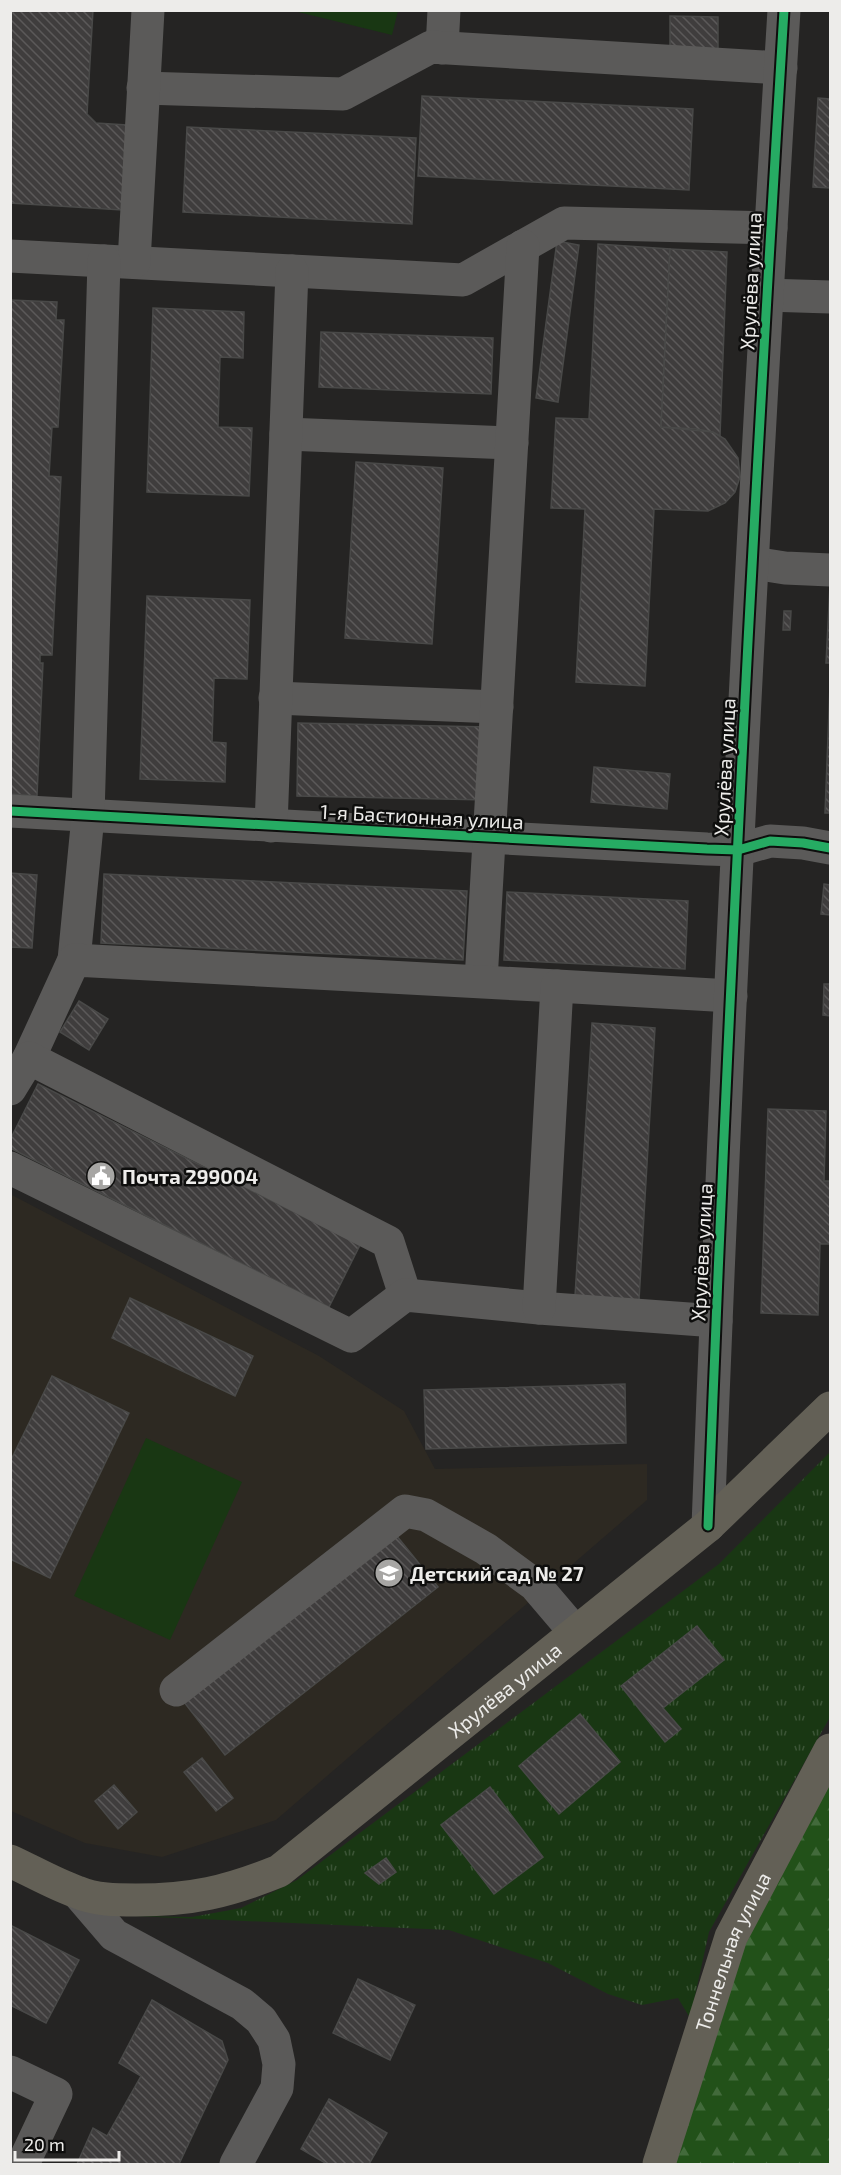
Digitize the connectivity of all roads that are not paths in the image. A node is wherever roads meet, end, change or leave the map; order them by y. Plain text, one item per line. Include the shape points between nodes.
1 (148, 10) edge
2 (444, 10) edge
3 (784, 10) edge
4 (442, 48) junction
5 (781, 68) junction
6 (143, 88) junction
7 (771, 228) junction
8 (524, 246) junction
9 (10, 256) edge
10 (119, 262) junction
11 (292, 271) junction
12 (766, 295) junction
13 (831, 297) edge
14 (286, 434) junction
15 (512, 443) junction
16 (753, 563) junction
17 (831, 570) edge
18 (275, 698) junction
19 (497, 707) junction
20 (10, 811) edge
21 (88, 816) junction
22 (271, 826) junction
23 (490, 838) junction
24 (831, 848) edge
25 (738, 850) junction
26 (74, 960) junction
27 (481, 981) junction
28 (557, 986) junction
29 (731, 996) junction
30 (29, 1058) junction
31 (10, 1089) edge
32 (10, 1167) edge
33 (405, 1295) junction
34 (539, 1308) junction
35 (716, 1321) junction
36 (831, 1408) edge
37 (708, 1526) junction
38 (575, 1632) junction
39 (176, 1690) dead end
40 (831, 1750) edge
41 (10, 1861) edge
42 (78, 1893) junction
43 (10, 2072) edge
44 (23, 2164) edge
45 (236, 2164) edge
46 (659, 2164) edge

1 - 6 street
2 - 4 street
3 - 5 street, Хрулёва улица
4 - 5 street
4 - 6 street via 431,47 343,94
5 - 7 street, Хрулёва улица
6 - 10 street
7 - 8 street via 564,223
7 - 12 street, Хрулёва улица
8 - 11 street via 463,280
8 - 15 street
9 - 10 street
10 - 11 street
10 - 21 street
11 - 14 street
12 - 13 street
12 - 16 street, Хрулёва улица
14 - 15 street
14 - 18 street
15 - 19 street
16 - 17 street
16 - 25 street, Хрулёва улица
18 - 19 street
18 - 22 street
19 - 23 street
20 - 21 street, 1-я Бастионная улица
21 - 22 street, 1-я Бастионная улица
21 - 26 street
22 - 23 street, 1-я Бастионная улица
23 - 25 street, 1-я Бастионная улица
23 - 27 street
24 - 25 street, 1-я Бастионная улица via 770,841
25 - 29 street, Хрулёва улица
26 - 27 street
26 - 30 street
27 - 28 street
28 - 29 street
28 - 34 street
29 - 35 street, Хрулёва улица
30 - 31 street
30 - 33 street via 388,1242
32 - 33 street via 351,1336
33 - 34 street
34 - 35 street
35 - 37 street, Хрулёва улица
36 - 37 main road
37 - 38 main road, Хрулёва улица
38 - 39 street via 535,1585 486,1549 426,1515 405,1511
38 - 42 main road, Хрулёва улица via 279,1871 213,1894 176,1900 111,1900
40 - 46 main road, Тоннельная улица via 731,1937
41 - 42 main road, Хрулёва улица
42 - 45 street via 114,1935 242,2004 261,2020 274,2040 279,2064 277,2088
43 - 44 street via 56,2094

